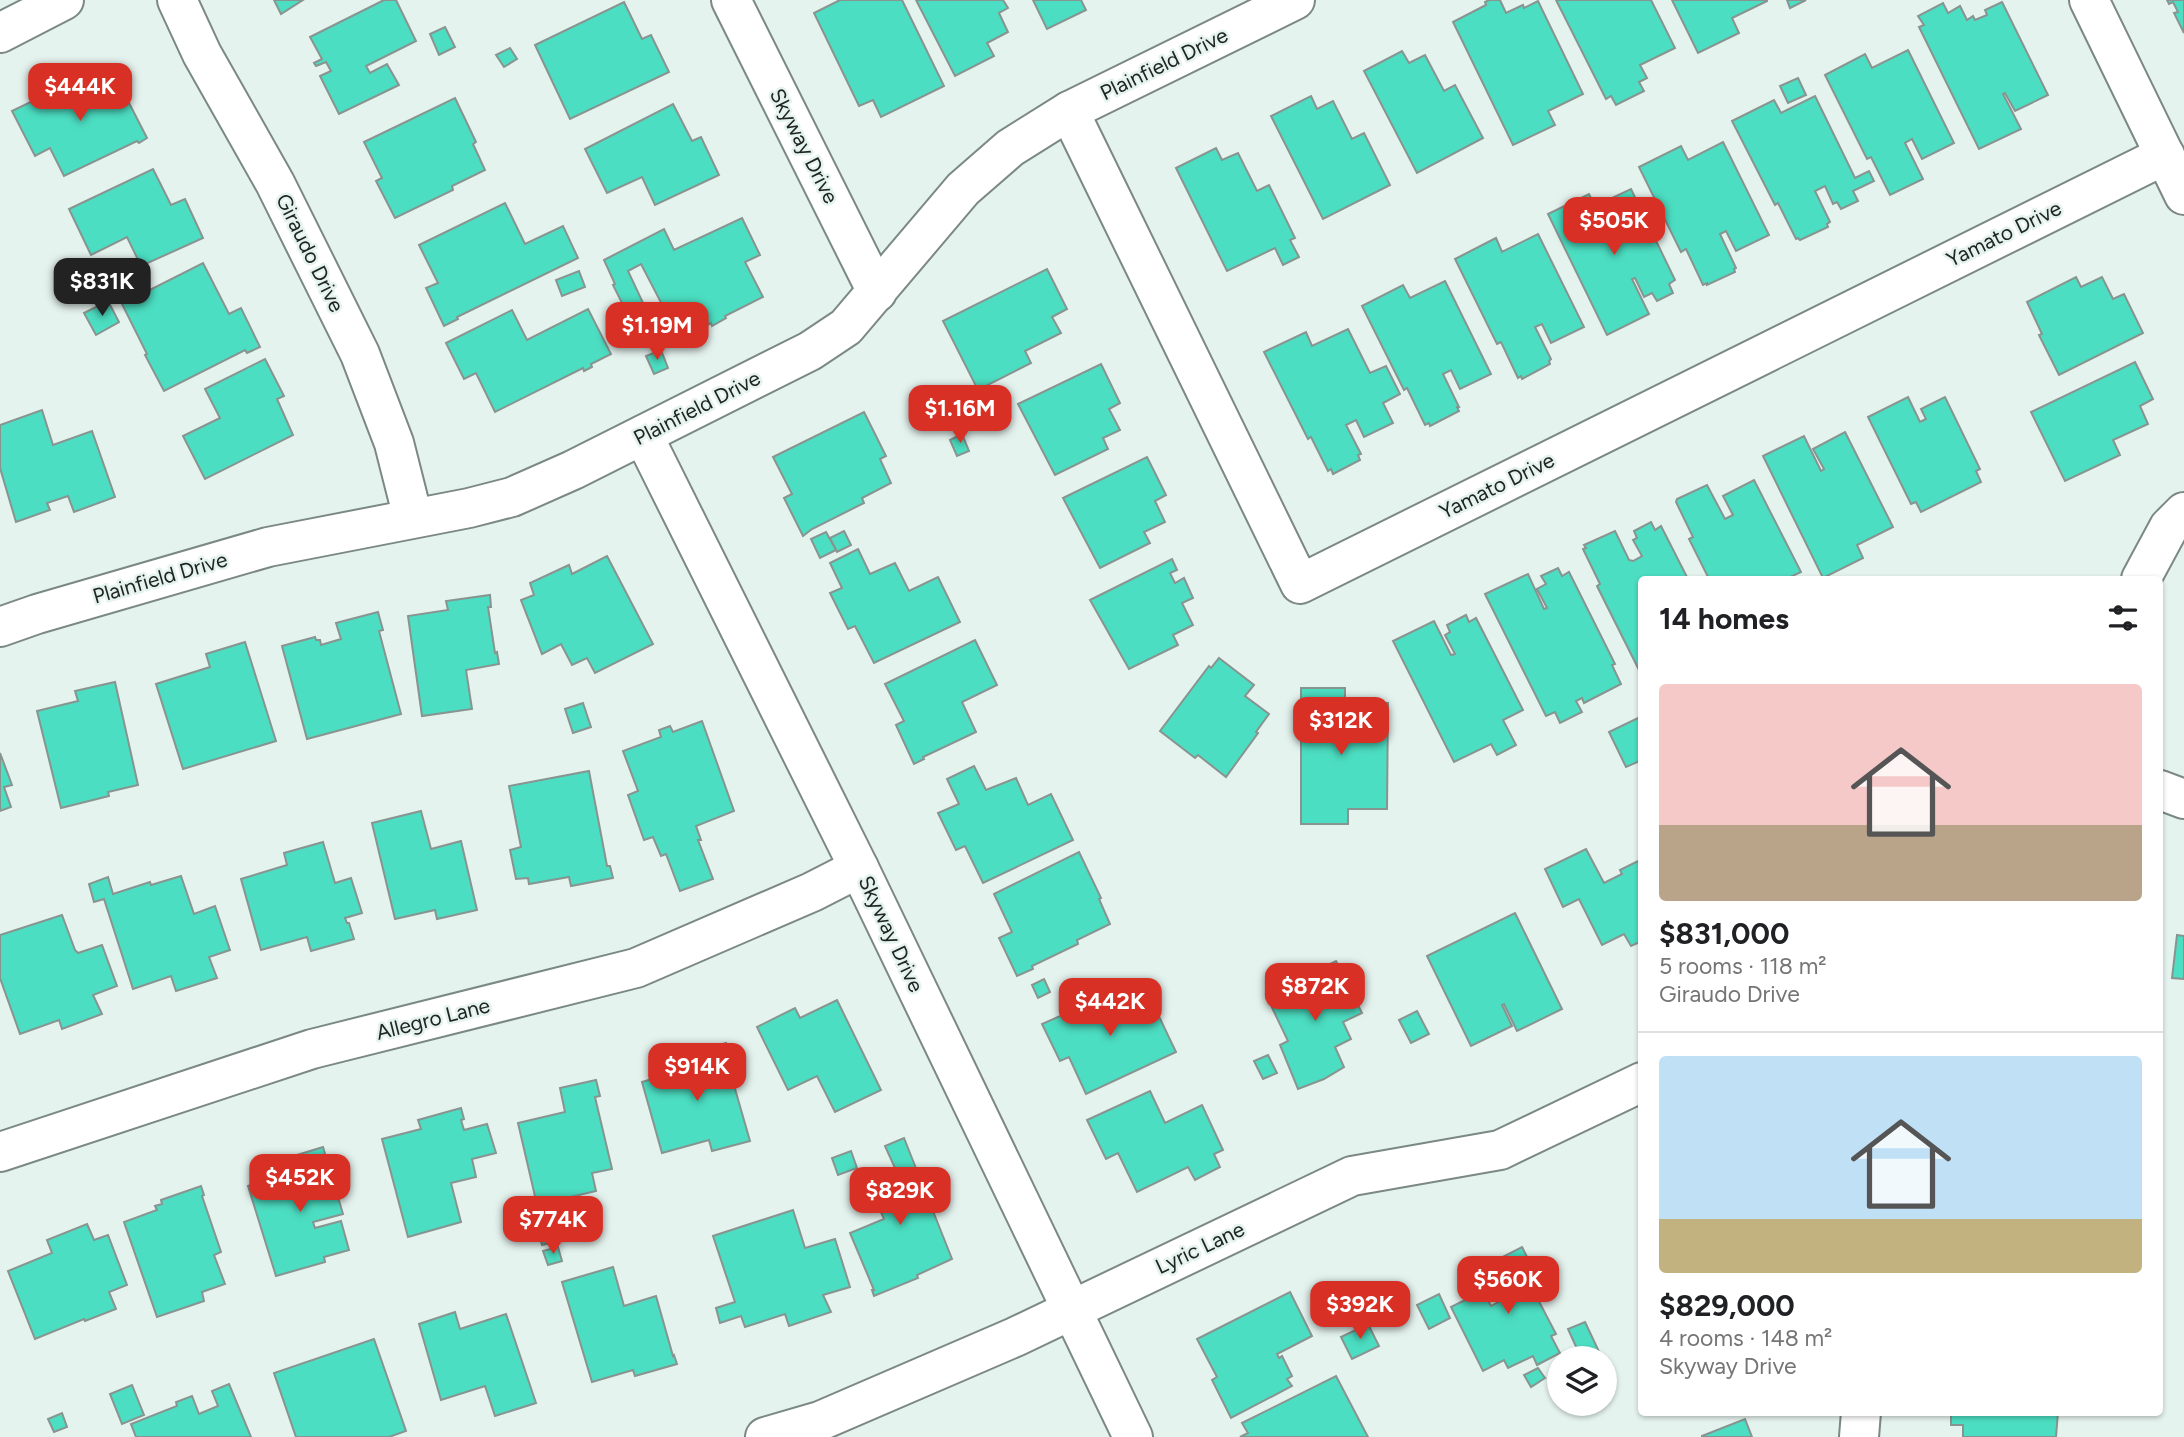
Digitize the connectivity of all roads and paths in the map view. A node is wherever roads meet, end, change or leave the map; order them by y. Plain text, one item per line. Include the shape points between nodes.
1 (64, 0) edge
2 (177, 0) edge
3 (731, 0) edge
4 (1295, 0) edge
5 (2089, 0) edge
6 (0, 33) edge
7 (1069, 111) junction
8 (2165, 155) junction
9 (2184, 195) edge
10 (877, 292) junction
11 (643, 435) junction
12 (2184, 512) edge
13 (413, 518) junction
14 (2143, 576) edge
15 (0, 627) edge
16 (2163, 791) edge
17 (2184, 799) edge
18 (859, 868) junction
19 (1638, 1084) edge
20 (0, 1152) edge
21 (1070, 1310) junction
22 (1861, 1416) edge
23 (765, 1437) edge
24 (1133, 1437) edge
25 (1859, 1437) edge

1 - 6 street
2 - 13 street, Giraudo Drive via 360,354 394,443
3 - 10 street, Skyway Drive
4 - 7 street, Plainfield Drive
5 - 8 street
7 - 8 street, Yamato Drive via 1300,584
7 - 10 street, Plainfield Drive via 1010,148 963,189
8 - 9 street
10 - 11 street, Plainfield Drive via 846,327 810,351
11 - 13 street, Plainfield Drive via 512,497
11 - 18 street, Skyway Drive
12 - 14 street via 2169,527
13 - 15 street, Plainfield Drive via 268,547
16 - 17 street
18 - 20 street, Allegro Lane via 636,968 312,1049
18 - 21 street, Skyway Drive
19 - 21 street, Lyric Lane via 1500,1150 1352,1176
21 - 23 street, Lyric Lane via 820,1421
21 - 24 street, Skyway Drive
22 - 25 street

